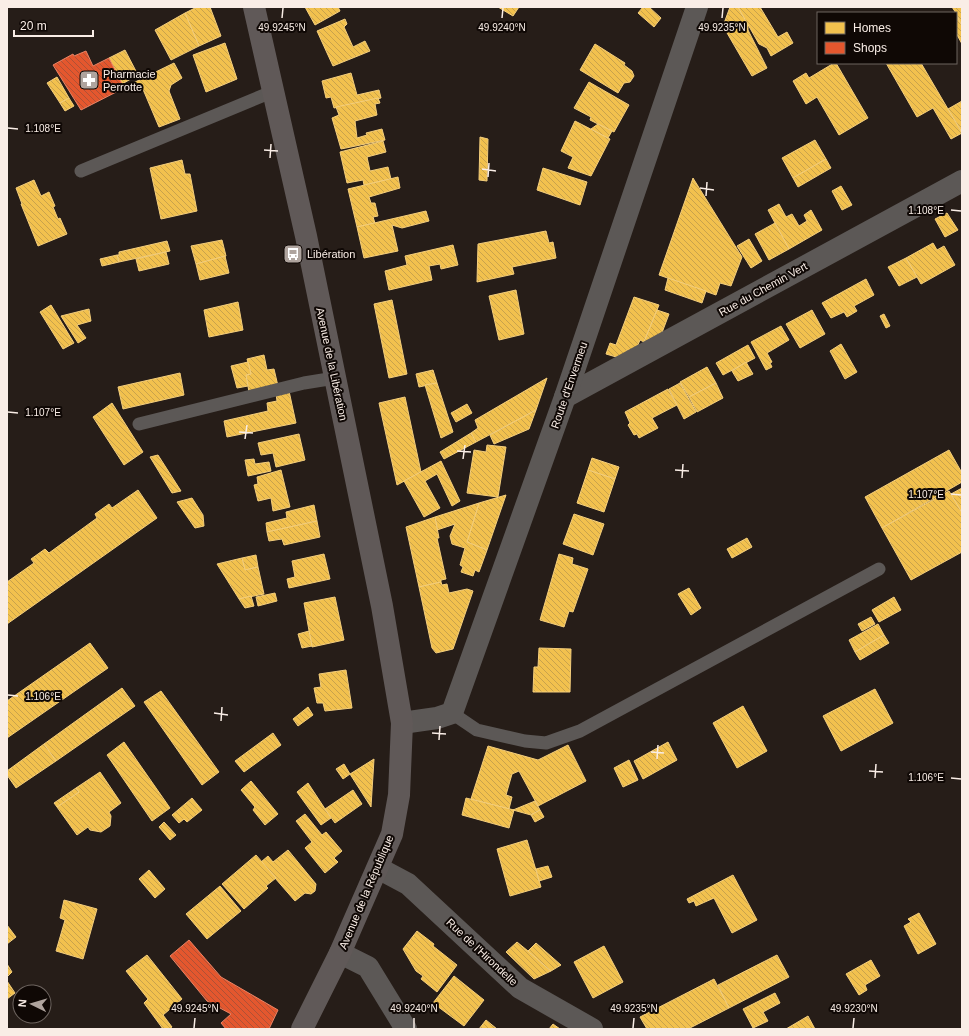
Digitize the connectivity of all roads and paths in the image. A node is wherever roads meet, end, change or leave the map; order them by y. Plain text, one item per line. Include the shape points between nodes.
1 (254, 7) edge
2 (697, 7) edge
3 (274, 91) junction
4 (81, 172) dead end
5 (962, 181) edge
6 (335, 378) junction
7 (565, 397) junction
8 (139, 424) dead end
9 (879, 569) dead end
10 (452, 713) junction
11 (402, 723) junction
12 (378, 868) junction
13 (340, 953) junction
14 (302, 1029) edge
15 (406, 1029) edge
16 (592, 1029) edge

1 - 3 main road, Avenue de la Libération
2 - 7 street, Route d'Envermeu
3 - 4 lane
3 - 6 main road, Avenue de la Libération
5 - 7 street, Rue du Chemin Vert
6 - 8 lane via 304,383
6 - 11 main road, Avenue de la Libération via 382,606
7 - 10 street, Route d'Envermeu
9 - 10 lane via 580,731 546,743 478,730
10 - 11 street
11 - 12 main road, Avenue de la République via 402,759 394,826
12 - 13 main road, Avenue de la République
12 - 16 street, Rue de l'Hirondelle via 408,884 520,988
13 - 14 main road, Avenue de la République
13 - 15 street via 368,968

